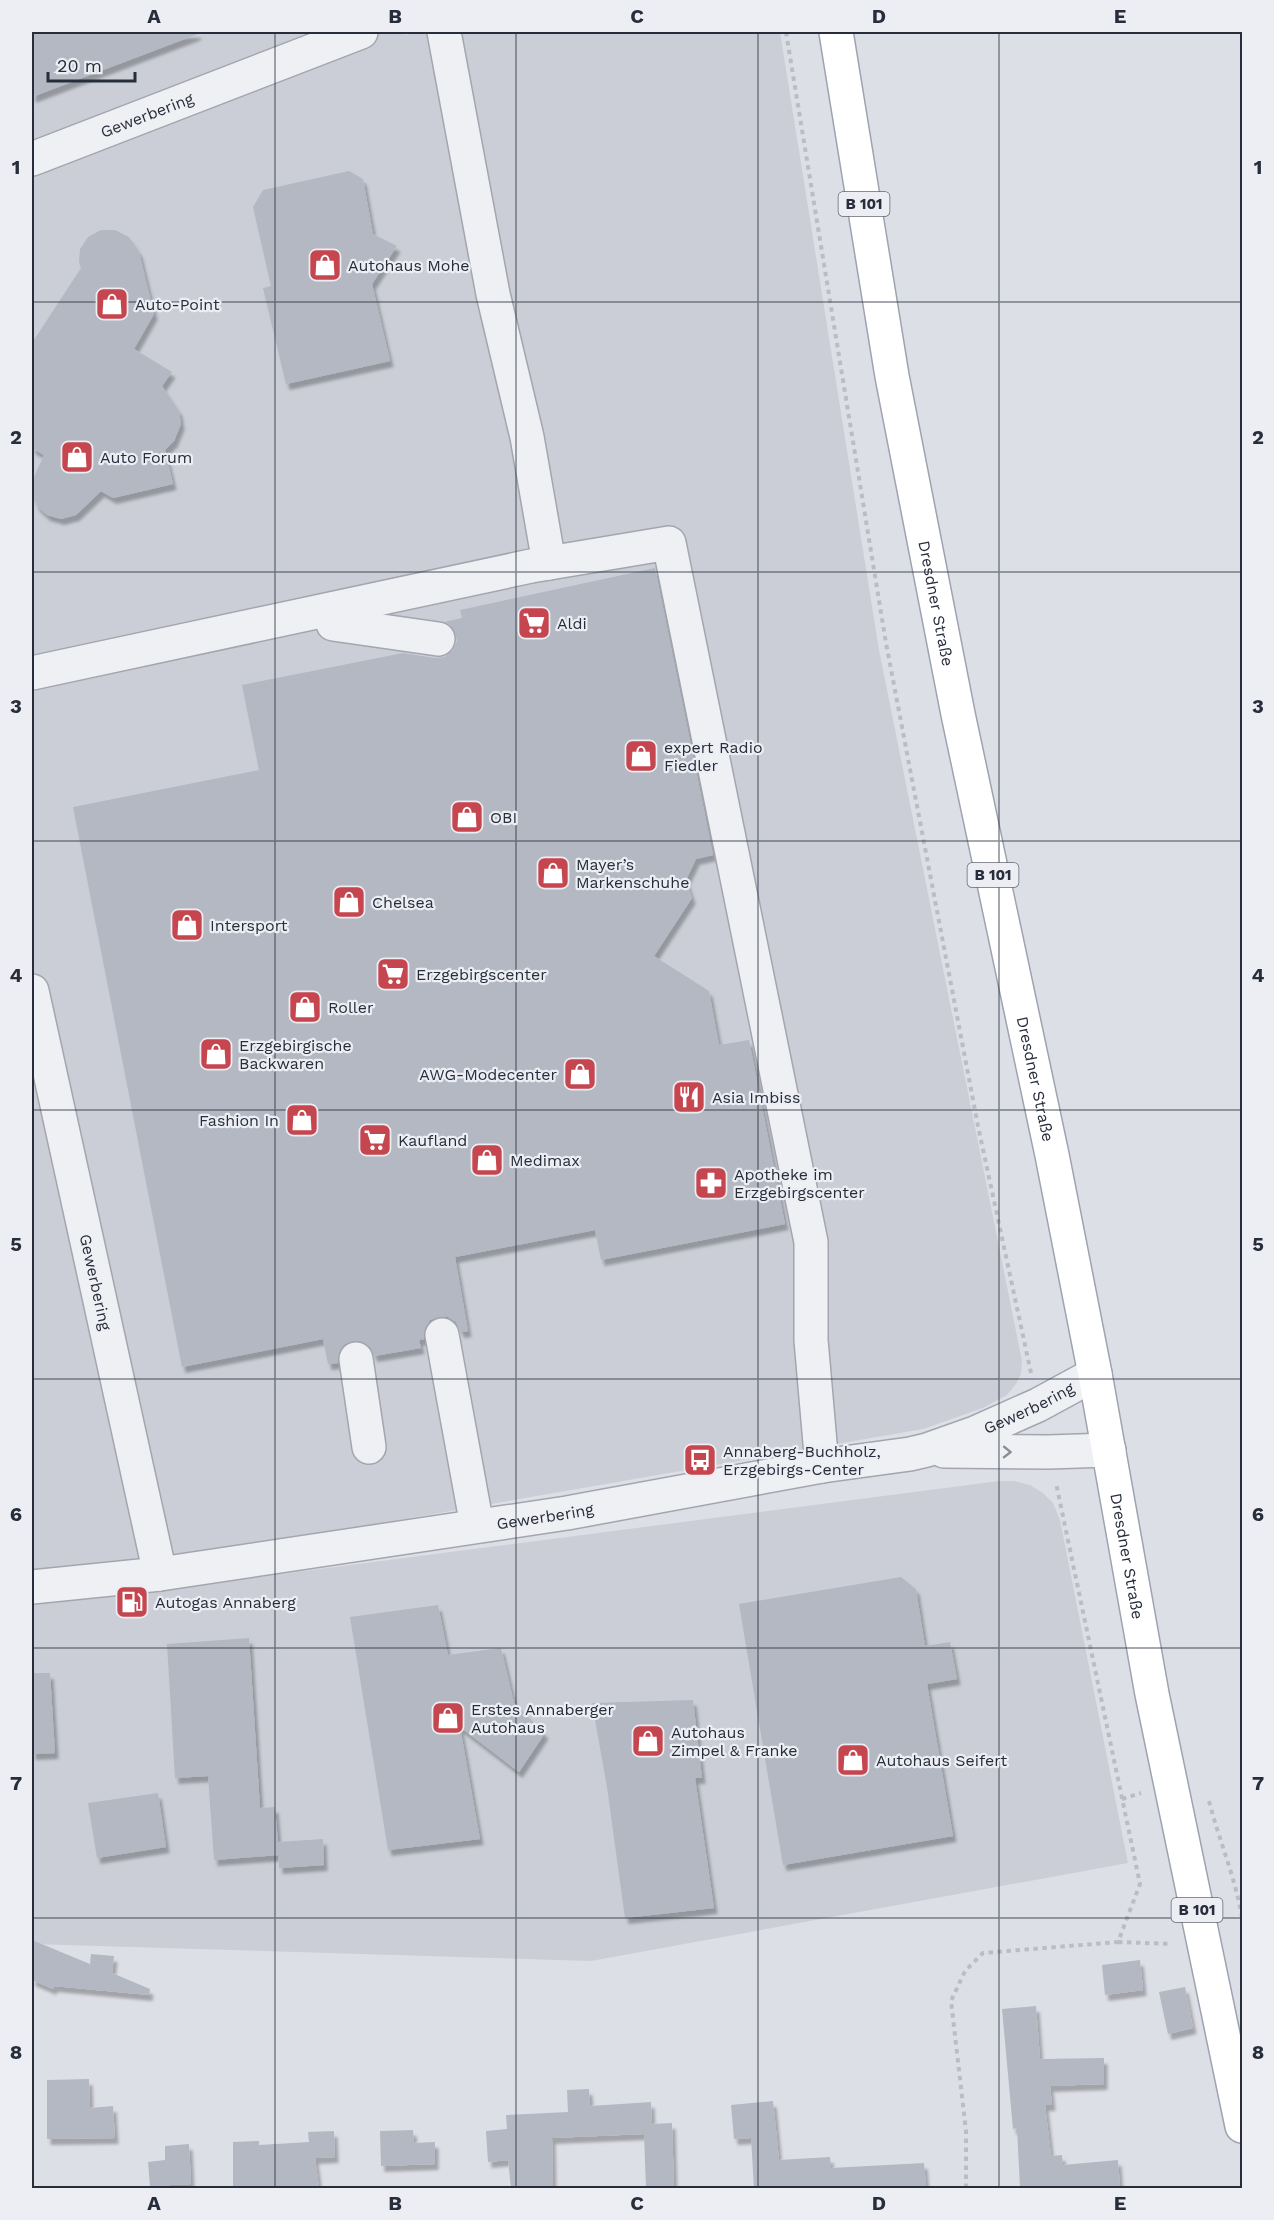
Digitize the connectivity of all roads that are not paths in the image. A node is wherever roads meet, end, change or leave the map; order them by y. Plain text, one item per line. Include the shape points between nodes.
1 (361, 32) edge
2 (444, 32) edge
3 (836, 32) edge
4 (32, 159) edge
5 (549, 563) junction
6 (329, 610) junction
7 (438, 639) dead end
8 (32, 673) edge
9 (32, 991) edge
10 (442, 1335) dead end
11 (356, 1359) dead end
12 (1095, 1374) junction
13 (369, 1447) dead end
14 (927, 1450) junction
15 (1109, 1450) junction
16 (822, 1466) junction
17 (477, 1526) junction
18 (160, 1574) junction
19 (32, 1587) edge
20 (1242, 2126) edge

1 - 4 street, Gewerbering
2 - 5 street
3 - 12 main road, Dresdner Straße / B 101 via 897,399
5 - 6 street
5 - 16 street via 669,543 811,1242 811,1340
6 - 7 street via 333,624
6 - 8 street
9 - 18 street, Gewerbering
10 - 17 street
11 - 13 street
12 - 14 street, Gewerbering via 1038,1405
12 - 15 main road, Dresdner Straße / B 101
14 -> 15 street, Gewerbering
14 - 16 street, Gewerbering
15 - 20 main road, Dresdner Straße / B 101 via 1152,1694
16 - 17 street, Gewerbering
17 - 18 street, Gewerbering
18 - 19 street, Gewerbering

